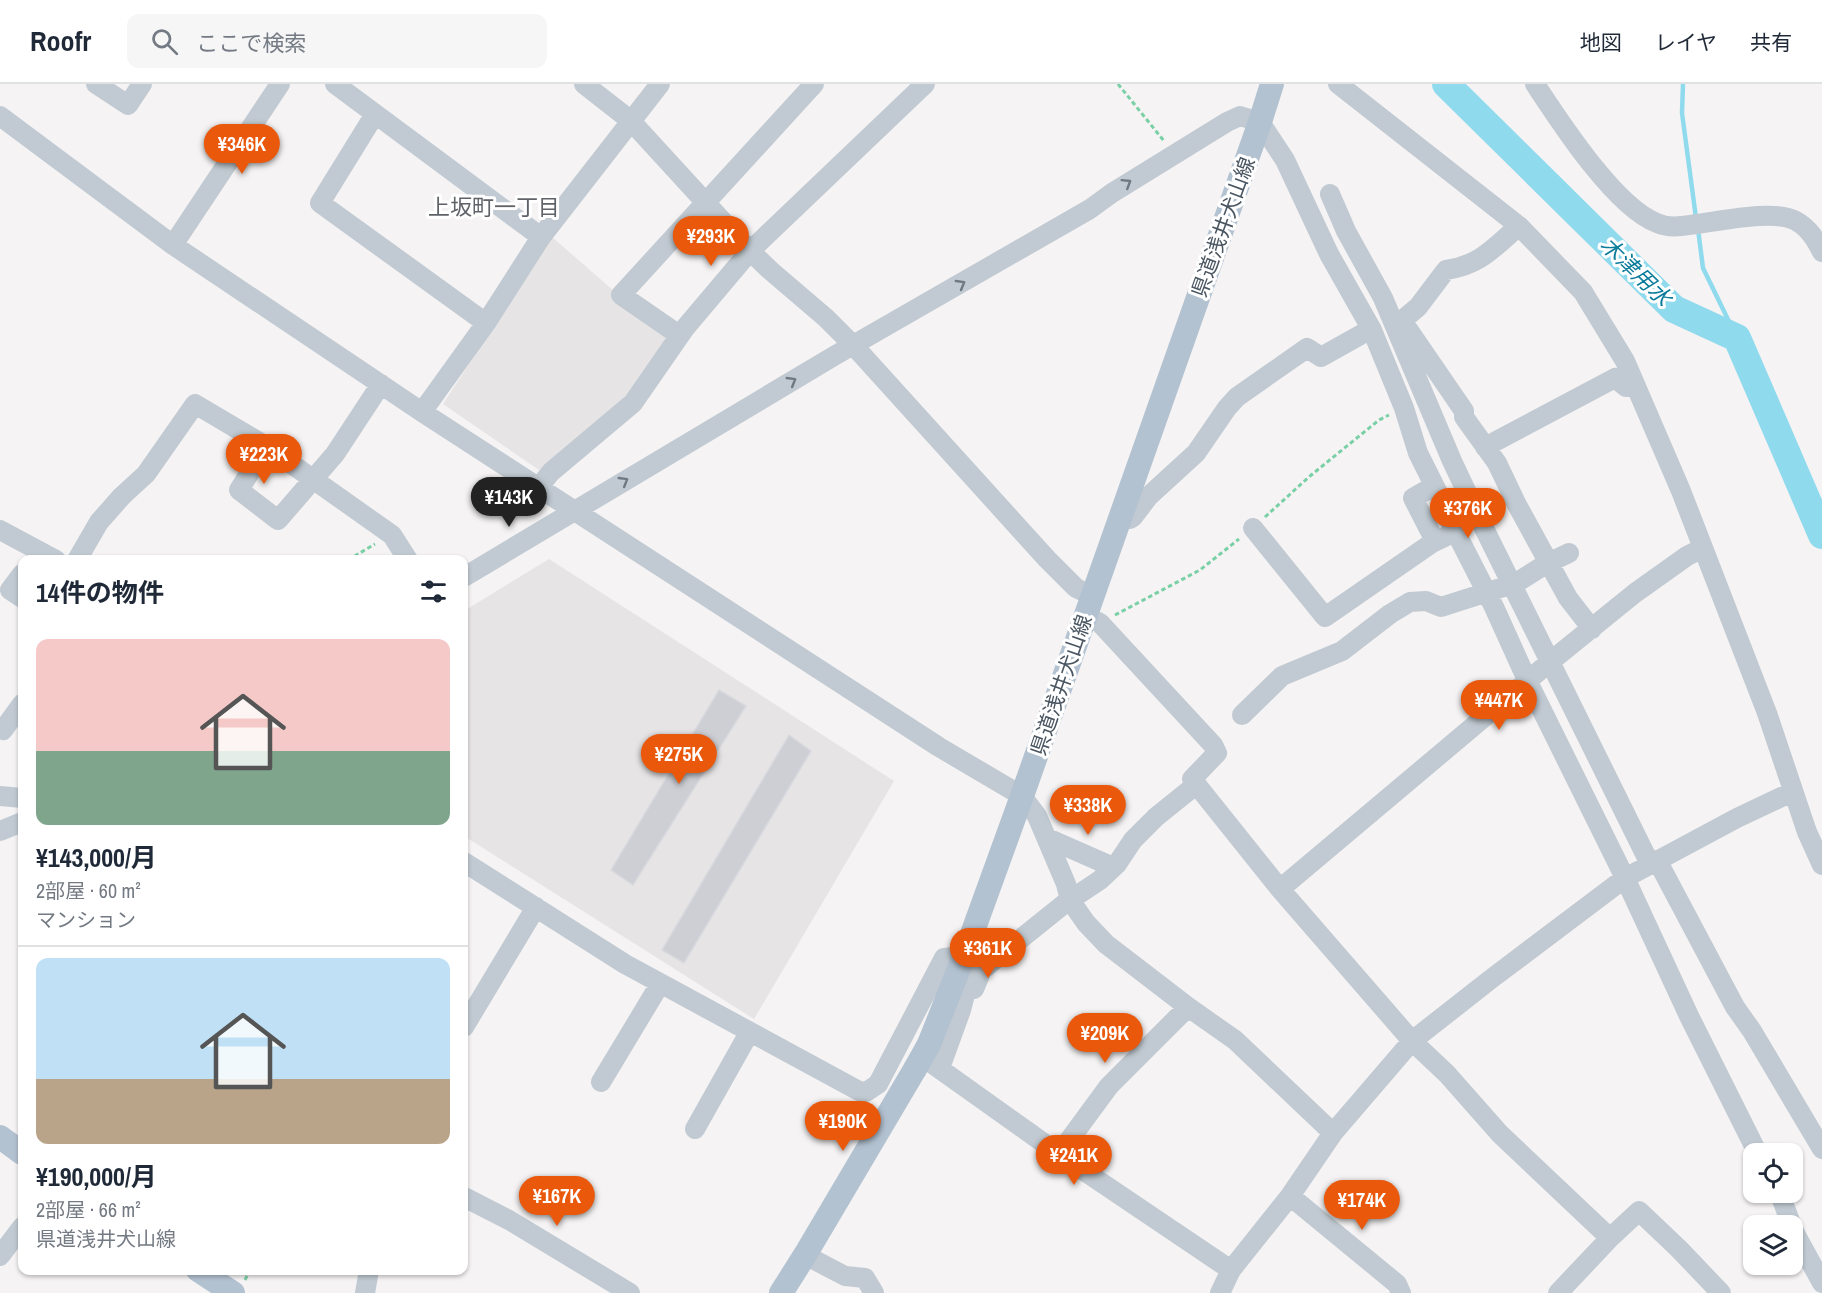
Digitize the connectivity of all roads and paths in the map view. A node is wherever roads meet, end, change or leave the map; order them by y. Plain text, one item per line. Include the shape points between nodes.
1 (96, 84) edge
2 (142, 84) edge
3 (280, 84) edge
4 (335, 84) edge
5 (584, 84) edge
6 (660, 84) edge
7 (814, 84) edge
8 (925, 84) edge
9 (1118, 84) edge
10 (1272, 84) edge
11 (1338, 84) edge
12 (1535, 84) edge
13 (375, 114) junction
14 (0, 116) edge
15 (630, 120) junction
16 (1260, 122) junction
17 (1175, 154) junction
18 (1330, 194) dead end
19 (705, 202) junction
20 (1519, 226) junction
21 (541, 237) junction
22 (173, 245) junction
23 (750, 251) junction
24 (1822, 252) edge
25 (486, 323) junction
26 (1400, 327) junction
27 (1372, 333) junction
28 (679, 335) junction
29 (854, 346) junction
30 (381, 384) junction
31 (1636, 386) junction
32 (422, 412) junction
33 (266, 446) junction
34 (1485, 447) junction
35 (313, 479) junction
36 (1434, 486) junction
37 (538, 488) junction
38 (574, 511) junction
39 (1120, 514) junction
40 (1252, 528) dead end
41 (0, 530) edge
42 (1455, 532) junction
43 (392, 535) junction
44 (1435, 541) junction
45 (1703, 548) junction
46 (1569, 553) dead end
47 (41, 555) edge
48 (80, 555) edge
49 (357, 555) edge
50 (405, 555) edge
51 (1548, 564) junction
52 (468, 575) edge
53 (18, 579) edge
54 (1511, 585) junction
55 (1487, 593) junction
56 (18, 595) edge
57 (1088, 605) junction
58 (1592, 629) junction
59 (1551, 661) junction
60 (1528, 682) junction
61 (18, 709) edge
62 (1242, 716) dead end
63 (0, 729) edge
64 (1197, 784) junction
65 (1792, 792) junction
66 (0, 796) edge
67 (1022, 796) junction
68 (18, 798) edge
69 (18, 824) edge
70 (0, 831) edge
71 (1047, 838) junction
72 (1653, 862) junction
73 (468, 864) edge
74 (1822, 865) edge
75 (1113, 867) junction
76 (1625, 878) junction
77 (1280, 889) junction
78 (1070, 900) junction
79 (536, 907) junction
80 (964, 957) junction
81 (660, 984) junction
82 (1188, 1007) junction
83 (961, 1010) junction
84 (468, 1020) edge
85 (749, 1033) junction
86 (1412, 1041) junction
87 (900, 1042) junction
88 (940, 1068) junction
89 (601, 1082) dead end
90 (695, 1129) dead end
91 (1333, 1133) junction
92 (0, 1137) edge
93 (1752, 1143) edge
94 (1822, 1149) edge
95 (18, 1150) edge
96 (1059, 1154) junction
97 (1290, 1196) junction
98 (468, 1199) edge
99 (18, 1232) edge
100 (1610, 1238) junction
101 (1803, 1248) edge
102 (805, 1255) junction
103 (0, 1256) edge
104 (1231, 1270) junction
105 (206, 1275) edge
106 (368, 1275) edge
107 (1822, 1283) edge
108 (785, 1291) edge
109 (233, 1293) edge
110 (365, 1293) edge
111 (630, 1293) edge
112 (874, 1293) edge
113 (1221, 1293) edge
114 (1401, 1293) edge
115 (1558, 1293) edge
116 (1721, 1293) edge

1 - 2 street via 128,105
3 - 22 street
4 - 13 street
5 - 15 street
6 - 15 street
7 - 19 street
8 - 23 street
9 - 17 path
10 - 16 main road, 県道浅井犬山線
11 - 20 street
12 - 24 street via 1598,171 1636,213 1670,227 1780,216 1796,220 1814,236
13 - 21 street
13 - 25 street via 320,203
14 - 22 street
15 - 19 street
15 - 21 street
16 - 17 street via 1240,116
16 - 27 street via 1285,160
16 - 39 main road, 県道浅井犬山線
29 -> 17 street via 1090,209
18 - 26 street via 1346,231
19 - 23 street
19 - 28 street via 621,295
20 - 26 street via 1478,261 1446,270
20 - 31 street via 1583,292
21 - 25 street
22 - 30 street
23 - 28 street
23 - 29 street
25 - 32 street
26 - 27 street
26 - 34 street via 1464,411 1464,417
26 - 54 street via 1452,461
27 - 36 street
27 - 39 street via 1321,357 1307,348 1237,397 1197,453 1149,496 1133,517
28 - 37 street via 633,403 551,472
38 -> 29 street
29 - 57 street
30 - 32 street
30 - 35 street via 335,454
31 - 34 street via 1626,387 1614,378
31 - 45 street
32 - 37 street
33 - 35 street
33 - 35 street via 239,490 278,520
33 - 48 street via 195,405 146,474 99,522
34 - 51 street
35 - 43 street
36 - 42 street
36 - 44 street via 1413,498
37 - 38 street
38 - 52 street
38 - 67 street via 939,747
39 - 57 main road, 県道浅井犬山線
40 - 44 street via 1325,617
41 - 47 street
42 - 44 street
42 - 55 street
43 - 49 path
43 - 50 street
45 - 58 street via 1635,593
45 - 65 street via 1767,713
46 - 51 street
51 - 54 street
51 - 58 street
53 - 56 street via 10,590
54 - 55 street
54 - 59 street
55 - 60 street
55 - 62 street via 1441,607 1426,601 1410,602 1342,651 1282,676
57 - 64 street via 1100,623 1213,745 1217,753 1192,779
57 - 67 main road, 県道浅井犬山線
58 - 59 street
59 - 60 street
59 - 72 street
60 - 76 street
60 - 77 street
61 - 63 street
64 - 75 street via 1156,817
64 - 77 street
65 - 72 street
65 - 74 street
66 - 68 street
67 - 71 street
67 - 80 main road, 県道浅井犬山線
69 - 70 street
71 - 75 street
71 - 78 street
72 - 76 street
72 - 94 street
73 - 79 street
75 - 78 street
76 - 86 street
76 - 93 street
77 - 86 street
78 - 82 street via 1106,944
78 - 83 street via 982,970
79 - 81 street
79 - 84 street
80 - 83 street via 972,968
80 - 87 street via 944,958
80 - 102 main road, 県道浅井犬山線, bridge via 930,1042
81 - 85 street
81 - 89 street
82 - 91 street via 1235,1040
82 - 96 street via 1109,1086
83 - 88 street
85 - 87 street via 866,1092 878,1084
85 - 90 street
86 - 91 street
86 - 100 street via 1500,1134
87 - 88 street
88 - 96 street
91 - 97 street
92 - 95 main road
96 - 104 street
97 - 104 street
97 - 114 street via 1397,1284
98 - 111 street
99 - 103 street
100 - 115 street
100 - 116 street via 1639,1211
101 - 107 street
102 - 108 main road, 県道浅井犬山線
102 - 112 street via 845,1276 865,1278
104 - 113 street
105 - 109 main road
106 - 110 street

